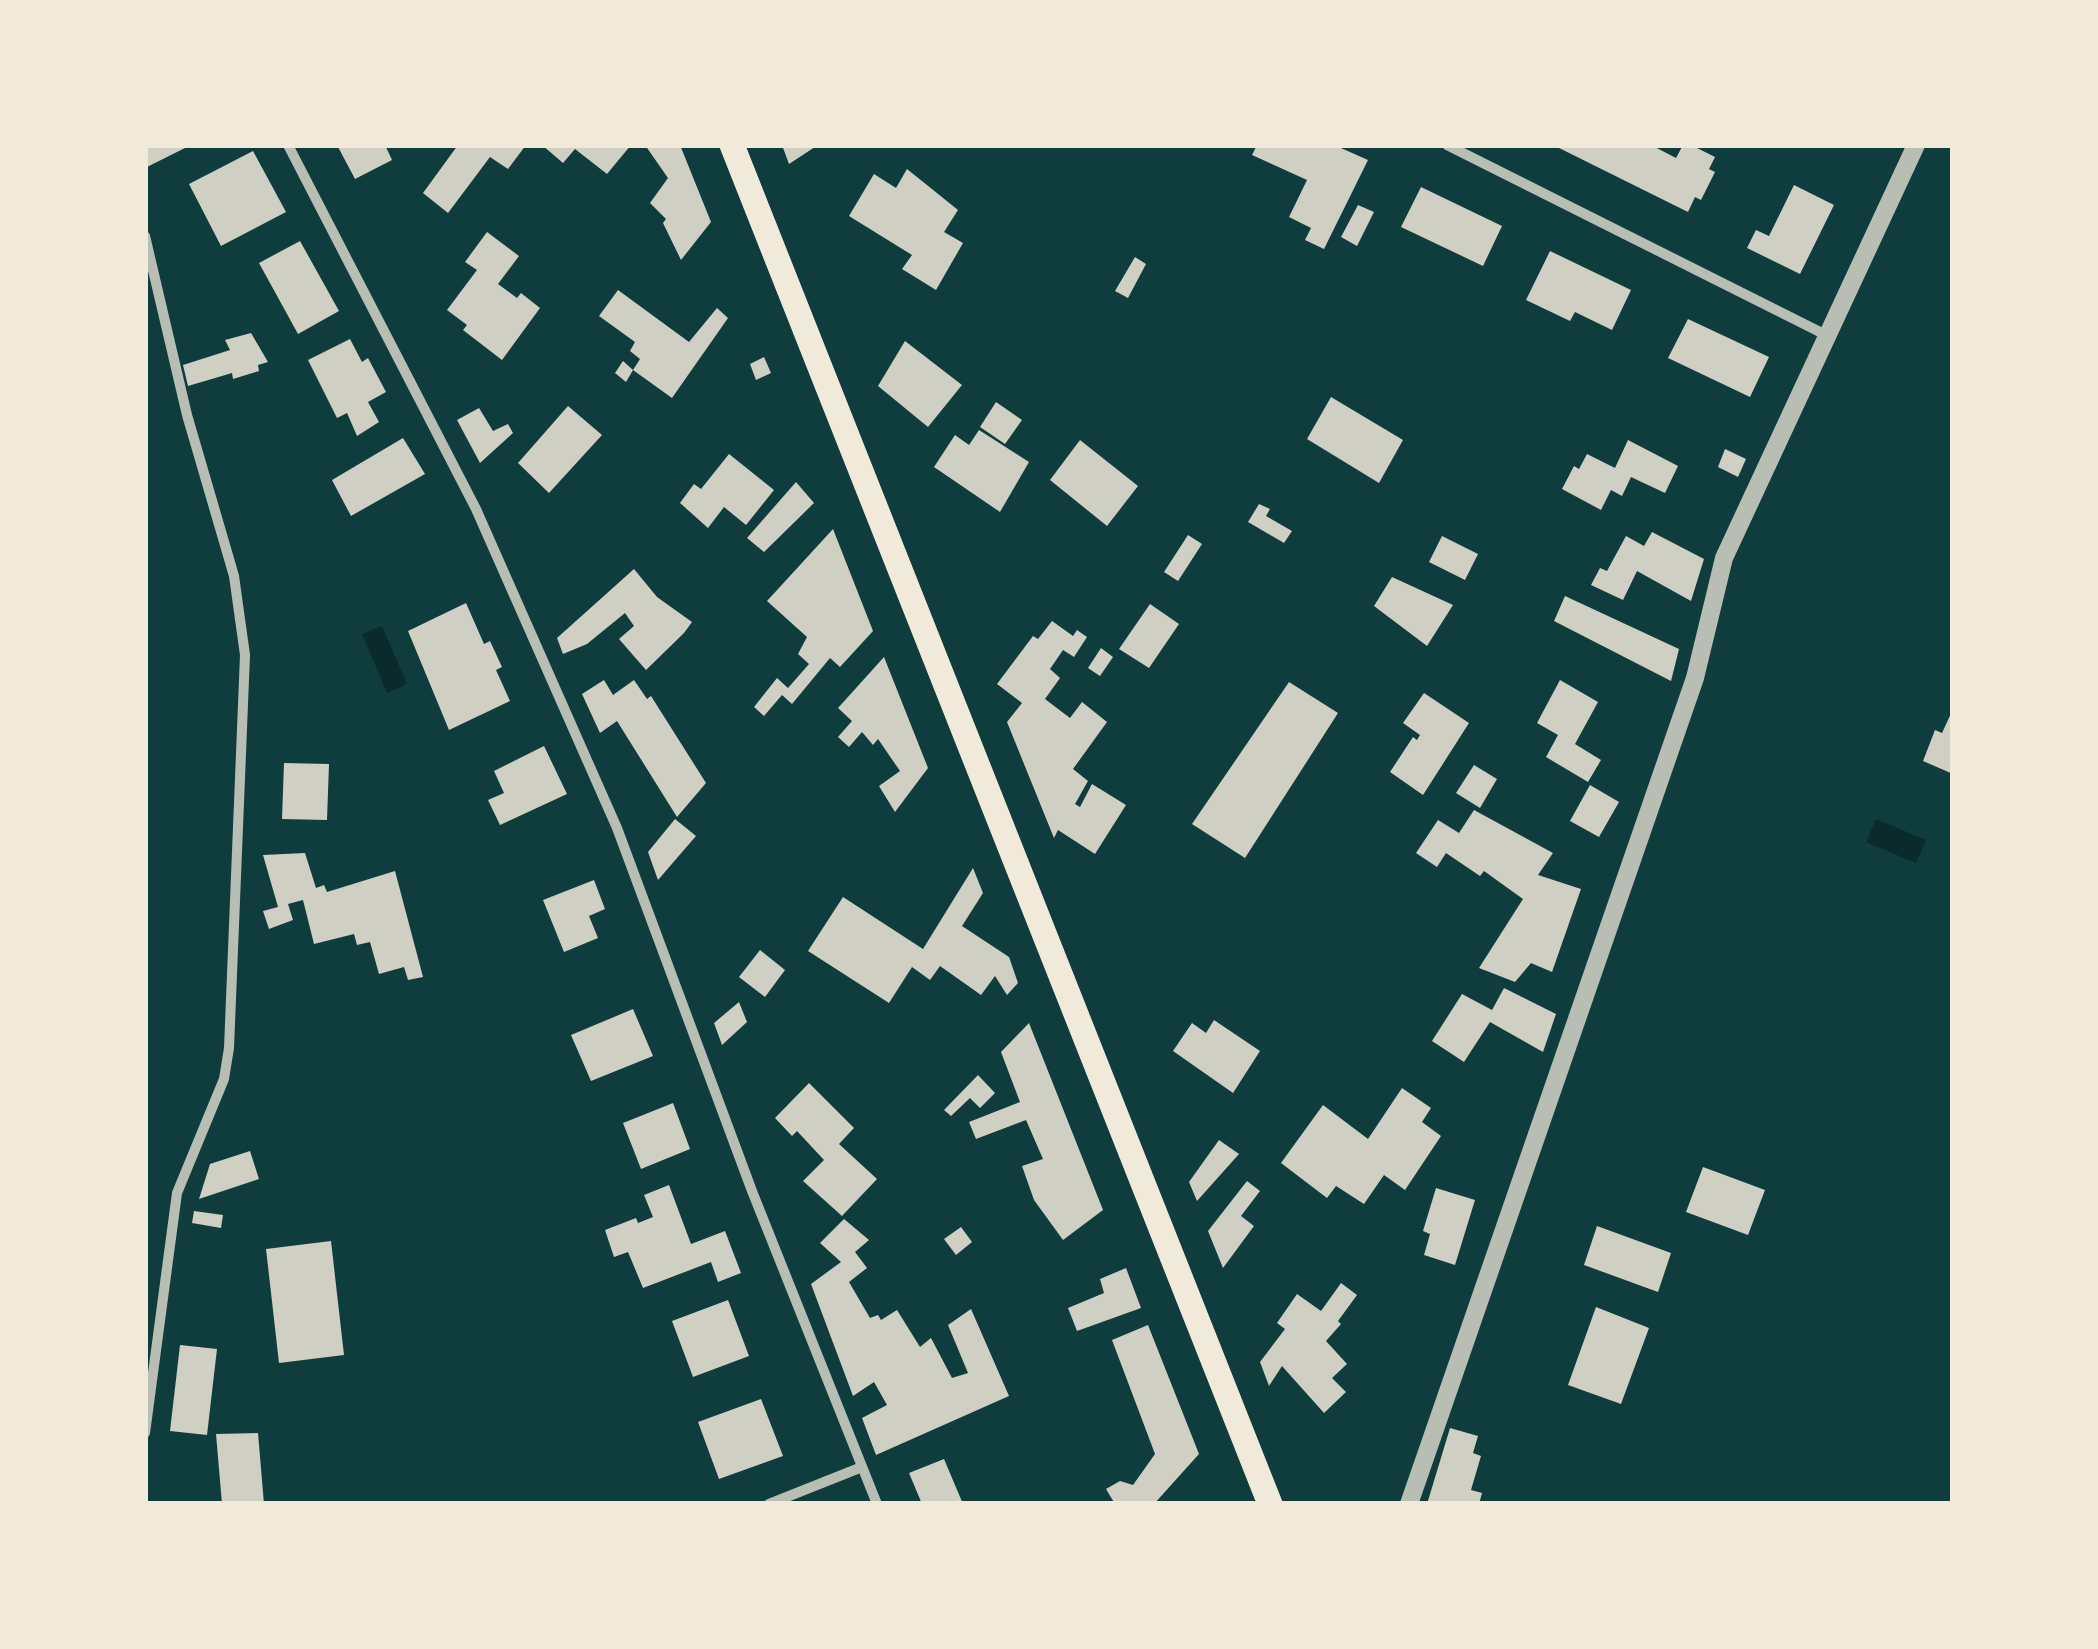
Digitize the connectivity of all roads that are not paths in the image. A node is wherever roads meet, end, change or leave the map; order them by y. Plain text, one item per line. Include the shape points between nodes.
1 (288, 145) edge
2 (732, 145) edge
3 (1447, 145) edge
4 (1916, 145) edge
5 (145, 236) edge
6 (1828, 336) junction
7 (145, 1434) edge
8 (862, 1467) junction
9 (768, 1504) edge
10 (876, 1504) edge
11 (1270, 1504) edge
12 (1409, 1504) edge

1 - 8 street via 476,509 617,828
2 - 11 main road
3 - 6 street
4 - 6 street
5 - 7 street via 234,576 245,655 229,1048 224,1080 177,1193
6 - 12 street via 1724,558 1695,678
8 - 9 street
8 - 10 street

